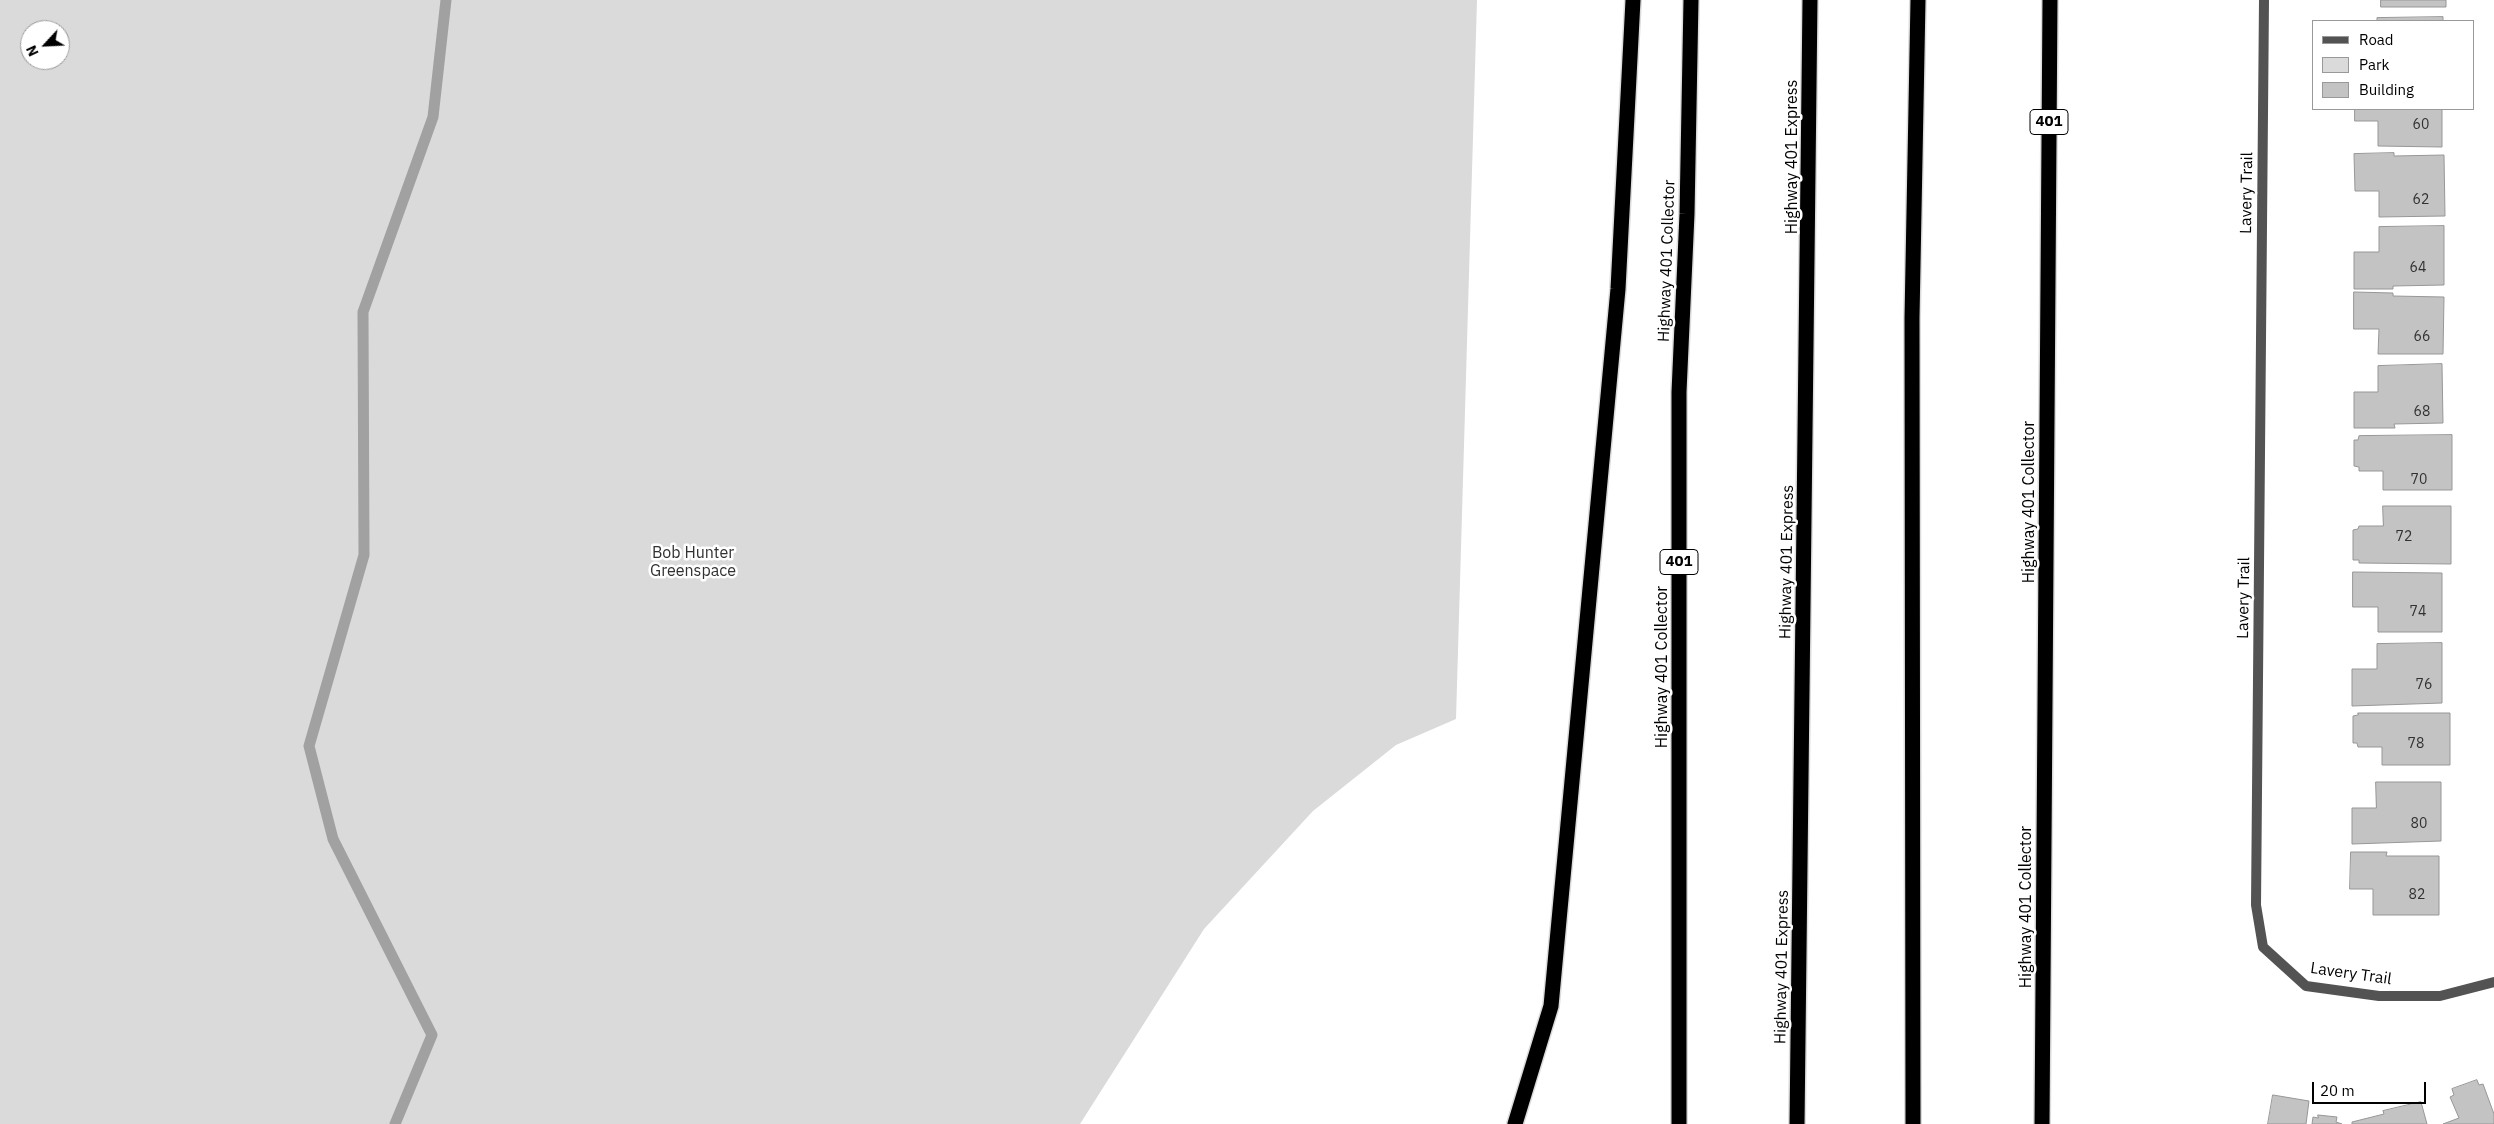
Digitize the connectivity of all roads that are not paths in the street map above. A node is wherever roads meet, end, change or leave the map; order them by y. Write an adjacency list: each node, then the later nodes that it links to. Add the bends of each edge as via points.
1 (1632, 0): 8 (highway, via 1618,289 1551,1006)
2 (1690, 0): 9 (highway, Highway 401 Collector / 401, via 1688,214 1679,392)
3 (1810, 0): 10 (highway, Highway 401 Express)
4 (1918, 0): 11 (highway, via 1912,318)
5 (2050, 0): 12 (highway, Highway 401 Collector / 401)
6 (2264, 0): 7 (street, Lavery Trail, via 2256,905 2263,947 2306,986 2379,996 2440,996)
7 (2494, 982)
8 (1515, 1124)
9 (1679, 1124)
10 (1797, 1124)
11 (1913, 1124)
12 (2042, 1124)

